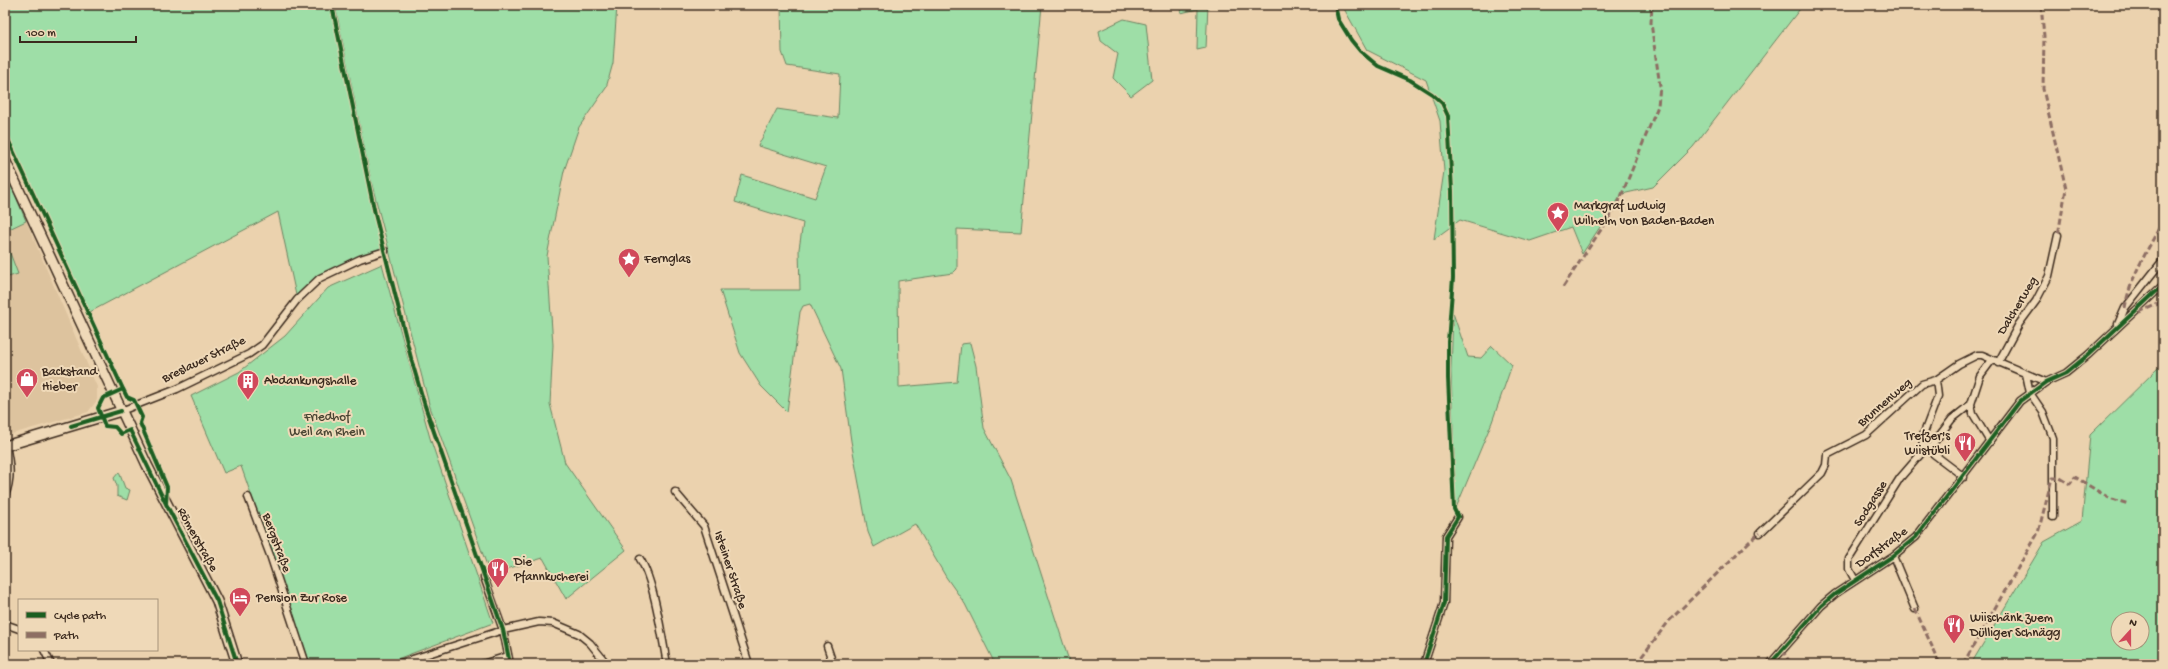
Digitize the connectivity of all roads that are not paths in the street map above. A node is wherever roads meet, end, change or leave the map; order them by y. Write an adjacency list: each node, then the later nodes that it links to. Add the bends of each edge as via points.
1 (5, 160): 13 (street, Römerstraße)
2 (2058, 234): 7 (street, Dalcherweg, via 2049,276 2036,301)
3 (385, 251): 13 (street, Breslauer Straße, via 360,259 320,278 297,300 262,345 249,354 184,386)
4 (2163, 260): 6 (street, via 2125,308)
5 (2163, 285): 6 (street, Dorfstraße)
6 (2118, 326): 10 (street, Dorfstraße, via 2066,373)
7 (1995, 362): 8 (street, Brunnenweg); 9 (street, Brunnenweg, via 1977,355); 12 (street, via 1980,376)
8 (2026, 374): 10 (street, Brunnenweg); 11 (street)
9 (1936, 380): 16 (street, via 1938,396 1922,438); 23 (street, Brunnenweg, via 1922,384 1866,435 1827,455 1822,473)
10 (2046, 382): 11 (street, Dorfstraße)
11 (2030, 393): 14 (street, Dorfstraße, via 2011,412); 22 (street, via 2043,412 2053,438)
12 (1971, 404): 14 (street, via 1973,414); 16 (street, Sodgasse, via 1952,419)
13 (121, 411): 15 (street, Breslauer Straße); 36 (street, Römerstraße, via 217,601)
14 (1990, 442): 17 (street, Dorfstraße)
15 (5, 446): 19 (street, via 11,469)
16 (1928, 449): 17 (street); 27 (street, Sodgasse, via 1900,478 1849,559 1849,569)
17 (1964, 477): 24 (street, Dorfstraße, via 1916,536)
18 (675, 492): 43 (street, Isteiner Straße, via 704,526)
19 (5, 496)
20 (248, 497): 37 (street, Bergstraße)
21 (1458, 517): 45 (street, via 1446,536 1444,603)
22 (2053, 517)
23 (1760, 533)
24 (1893, 556): 27 (street, Dorfstraße); 28 (street)
25 (640, 559): 42 (street, via 645,567)
26 (484, 577): 31 (street)
27 (1855, 580): 46 (street, Dorfstraße, via 1821,606)
28 (1915, 609)
29 (5, 624): 30 (street)
30 (18, 630)
31 (502, 630): 34 (street); 38 (street); 41 (street, via 539,622 554,623 586,639)
32 (827, 646): 44 (street)
33 (44, 651): 35 (street)
34 (508, 656): 39 (street); 40 (street)
35 (51, 664)
36 (237, 664)
37 (306, 664)
38 (396, 664)
39 (482, 664)
40 (510, 664)
41 (607, 664)
42 (667, 664)
43 (749, 664)
44 (833, 664)
45 (1424, 664)
46 (1770, 664)

